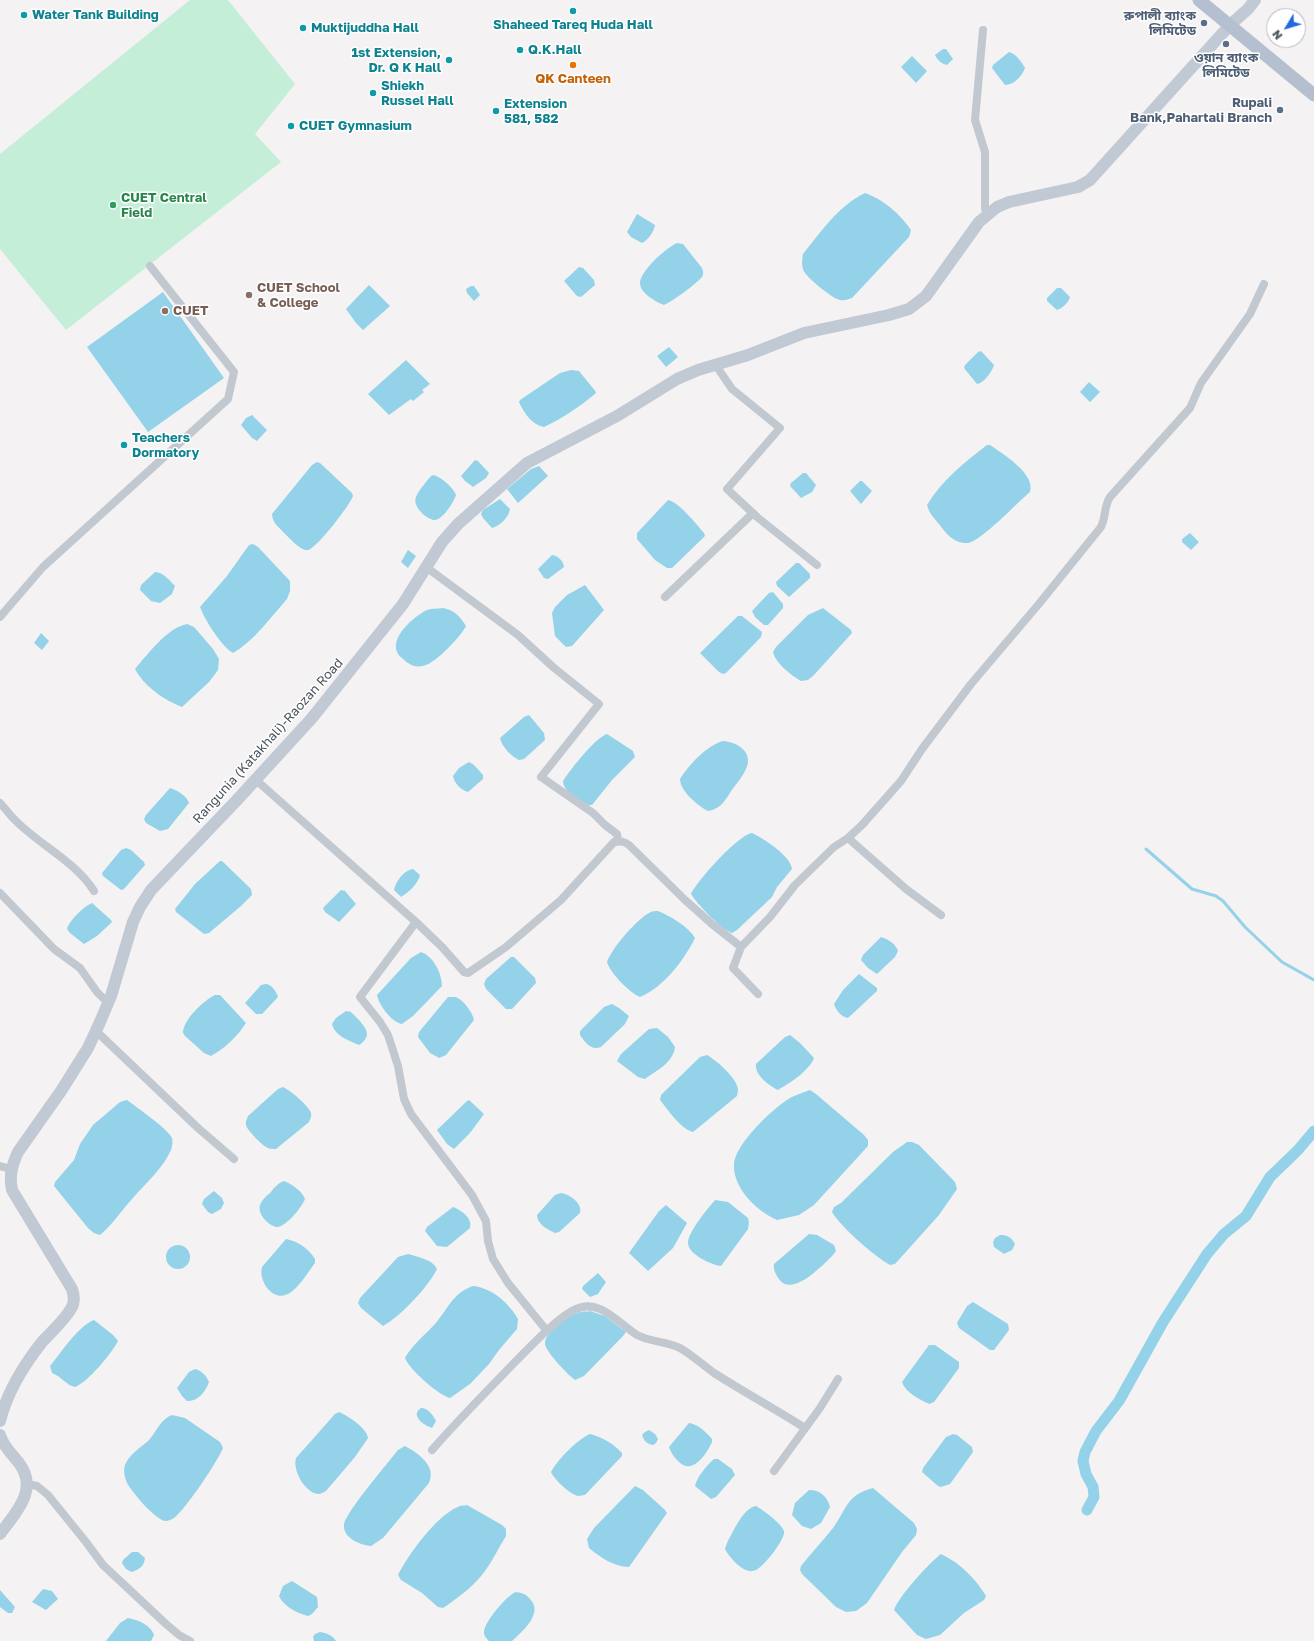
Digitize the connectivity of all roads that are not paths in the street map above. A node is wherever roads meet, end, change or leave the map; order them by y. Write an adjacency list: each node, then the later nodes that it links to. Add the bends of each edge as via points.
1 (1198, 0): 3 (main road)
2 (1255, 0): 3 (main road, Rangunia (Katakhali)-Raozan Road)
3 (1230, 25): 5 (main road); 6 (main road, Rangunia (Katakhali)-Raozan Road, via 1090,180 1078,187 1009,202)
4 (982, 30): 6 (street, via 975,120 985,152 985,209)
5 (1314, 95)
6 (988, 214): 9 (main road, Rangunia (Katakhali)-Raozan Road, via 979,222 926,296 909,309 804,333 748,355)
7 (150, 266): 14 (street, via 234,372 228,399 43,567)
8 (1264, 284): 17 (street, via 1250,314 1202,383 1190,408 1110,497 1100,526 971,684 901,781)
9 (715, 364): 10 (street, via 732,389 780,428 727,489); 12 (main road, Rangunia (Katakhali)-Raozan Road, via 678,379 617,416 527,463 458,524 442,542)
10 (753, 512): 11 (street); 13 (street)
11 (817, 565)
12 (426, 567): 15 (main road, Rangunia (Katakhali)-Raozan Road, via 403,604 340,684); 18 (street, via 518,635 599,704 541,777 593,813 617,834)
13 (665, 596)
14 (0, 617)
15 (256, 780): 22 (street); 25 (main road, Rangunia (Katakhali)-Raozan Road, via 159,881 144,901 128,935)
16 (0, 803): 19 (street, via 14,820 82,876)
17 (848, 838): 21 (street, via 906,890); 23 (street, via 834,847 795,885 770,917)
18 (618, 841): 22 (street, via 614,842 561,900 506,947 468,973 464,972); 23 (street, via 624,841 629,845 685,900)
19 (94, 892)
20 (0, 893): 25 (street, via 54,949 80,968)
21 (941, 915)
22 (416, 922): 29 (street, via 360,997 388,1035 398,1066 404,1099 411,1114 472,1195 486,1221 492,1259)
23 (741, 947): 24 (street, via 733,968)
24 (758, 994)
25 (108, 1003): 26 (main road, Rangunia (Katakhali)-Raozan Road)
26 (96, 1031): 27 (street); 28 (main road, Rangunia (Katakhali)-Raozan Road, via 60,1091)
27 (234, 1159)
28 (6, 1168): 31 (main road, Rangunia (Katakhali)-Raozan Road, via 16,1197 74,1294 72,1307 34,1354 18,1379)
29 (547, 1331): 32 (street, via 576,1308 593,1307 605,1311 647,1340 680,1348 712,1372); 34 (street, via 459,1419)
30 (838, 1379): 32 (street)
31 (0, 1421)
32 (805, 1428): 35 (street)
33 (0, 1435): 36 (main road, via 25,1473)
34 (432, 1450)
35 (774, 1471)
36 (27, 1484): 37 (main road, via 24,1500); 38 (street, via 37,1486 48,1495 103,1565)
37 (0, 1534)
38 (186, 1640)

